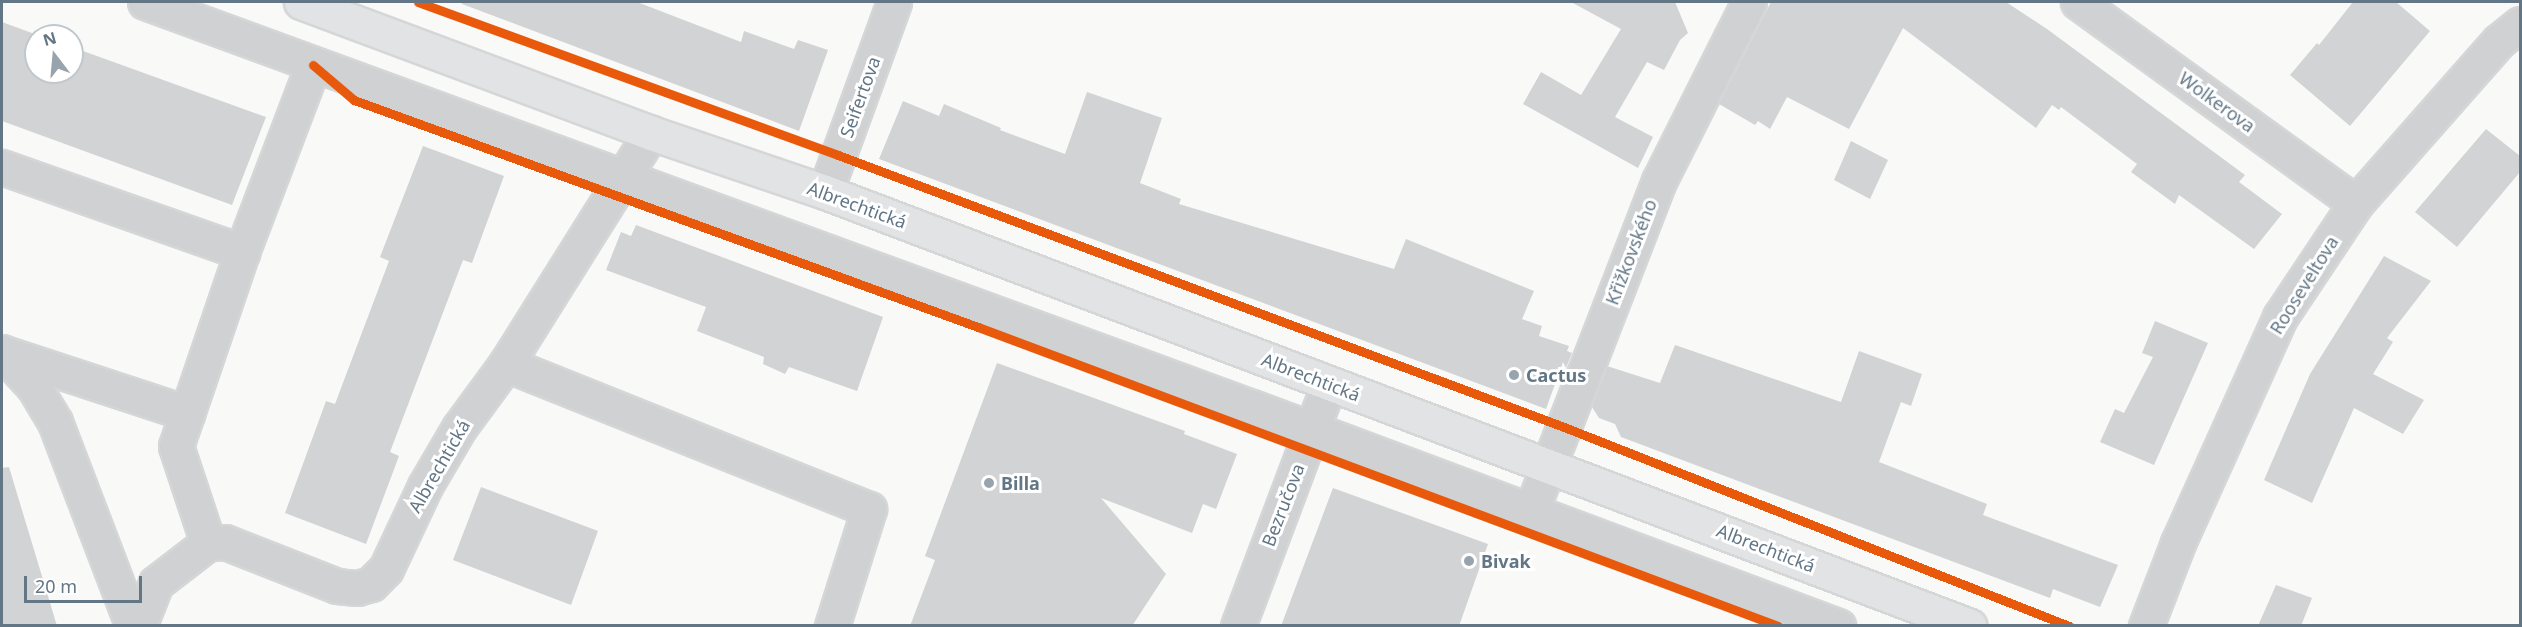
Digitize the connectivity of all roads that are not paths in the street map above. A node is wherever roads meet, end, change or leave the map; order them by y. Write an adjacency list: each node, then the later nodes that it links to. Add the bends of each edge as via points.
1 (145, 2): 7 (street)
2 (301, 2): 8 (main road, Albrechtická)
3 (894, 2): 11 (street, Seifertova)
4 (1749, 2): 19 (street, Křižkovského, via 1659,181)
5 (2078, 2): 12 (street, Wolkerova)
6 (2520, 24): 12 (street, Rooseveltova, via 2499,41)
7 (313, 65): 10 (street); 13 (street)
8 (651, 133): 10 (street, Albrechtická); 11 (main road, Albrechtická)
9 (2, 167): 13 (street)
10 (624, 176): 15 (street, Albrechtická); 18 (street)
11 (825, 192): 16 (main road, Albrechtická)
12 (2356, 203): 28 (street, Rooseveltova, via 2280,317 2178,543)
13 (242, 252): 17 (street)
14 (2, 353): 17 (street); 22 (street, via 34,387 55,422)
15 (506, 364): 21 (street, Albrechtická, via 459,428 425,486 386,569 371,584 357,588 337,586 225,542); 24 (street, via 869,509)
16 (1329, 384): 18 (street, Bezručova); 19 (main road, Albrechtická)
17 (188, 413): 21 (street, via 176,446)
18 (1312, 429): 20 (street); 25 (street, Bezručova)
19 (1549, 466): 20 (street, Křižkovského); 27 (main road, Albrechtická)
20 (1531, 511): 26 (street)
21 (208, 543): 23 (street, via 156,583)
22 (133, 626)
23 (139, 626)
24 (832, 626)
25 (1238, 626)
26 (1838, 626)
27 (1970, 626)
28 (2146, 626)

